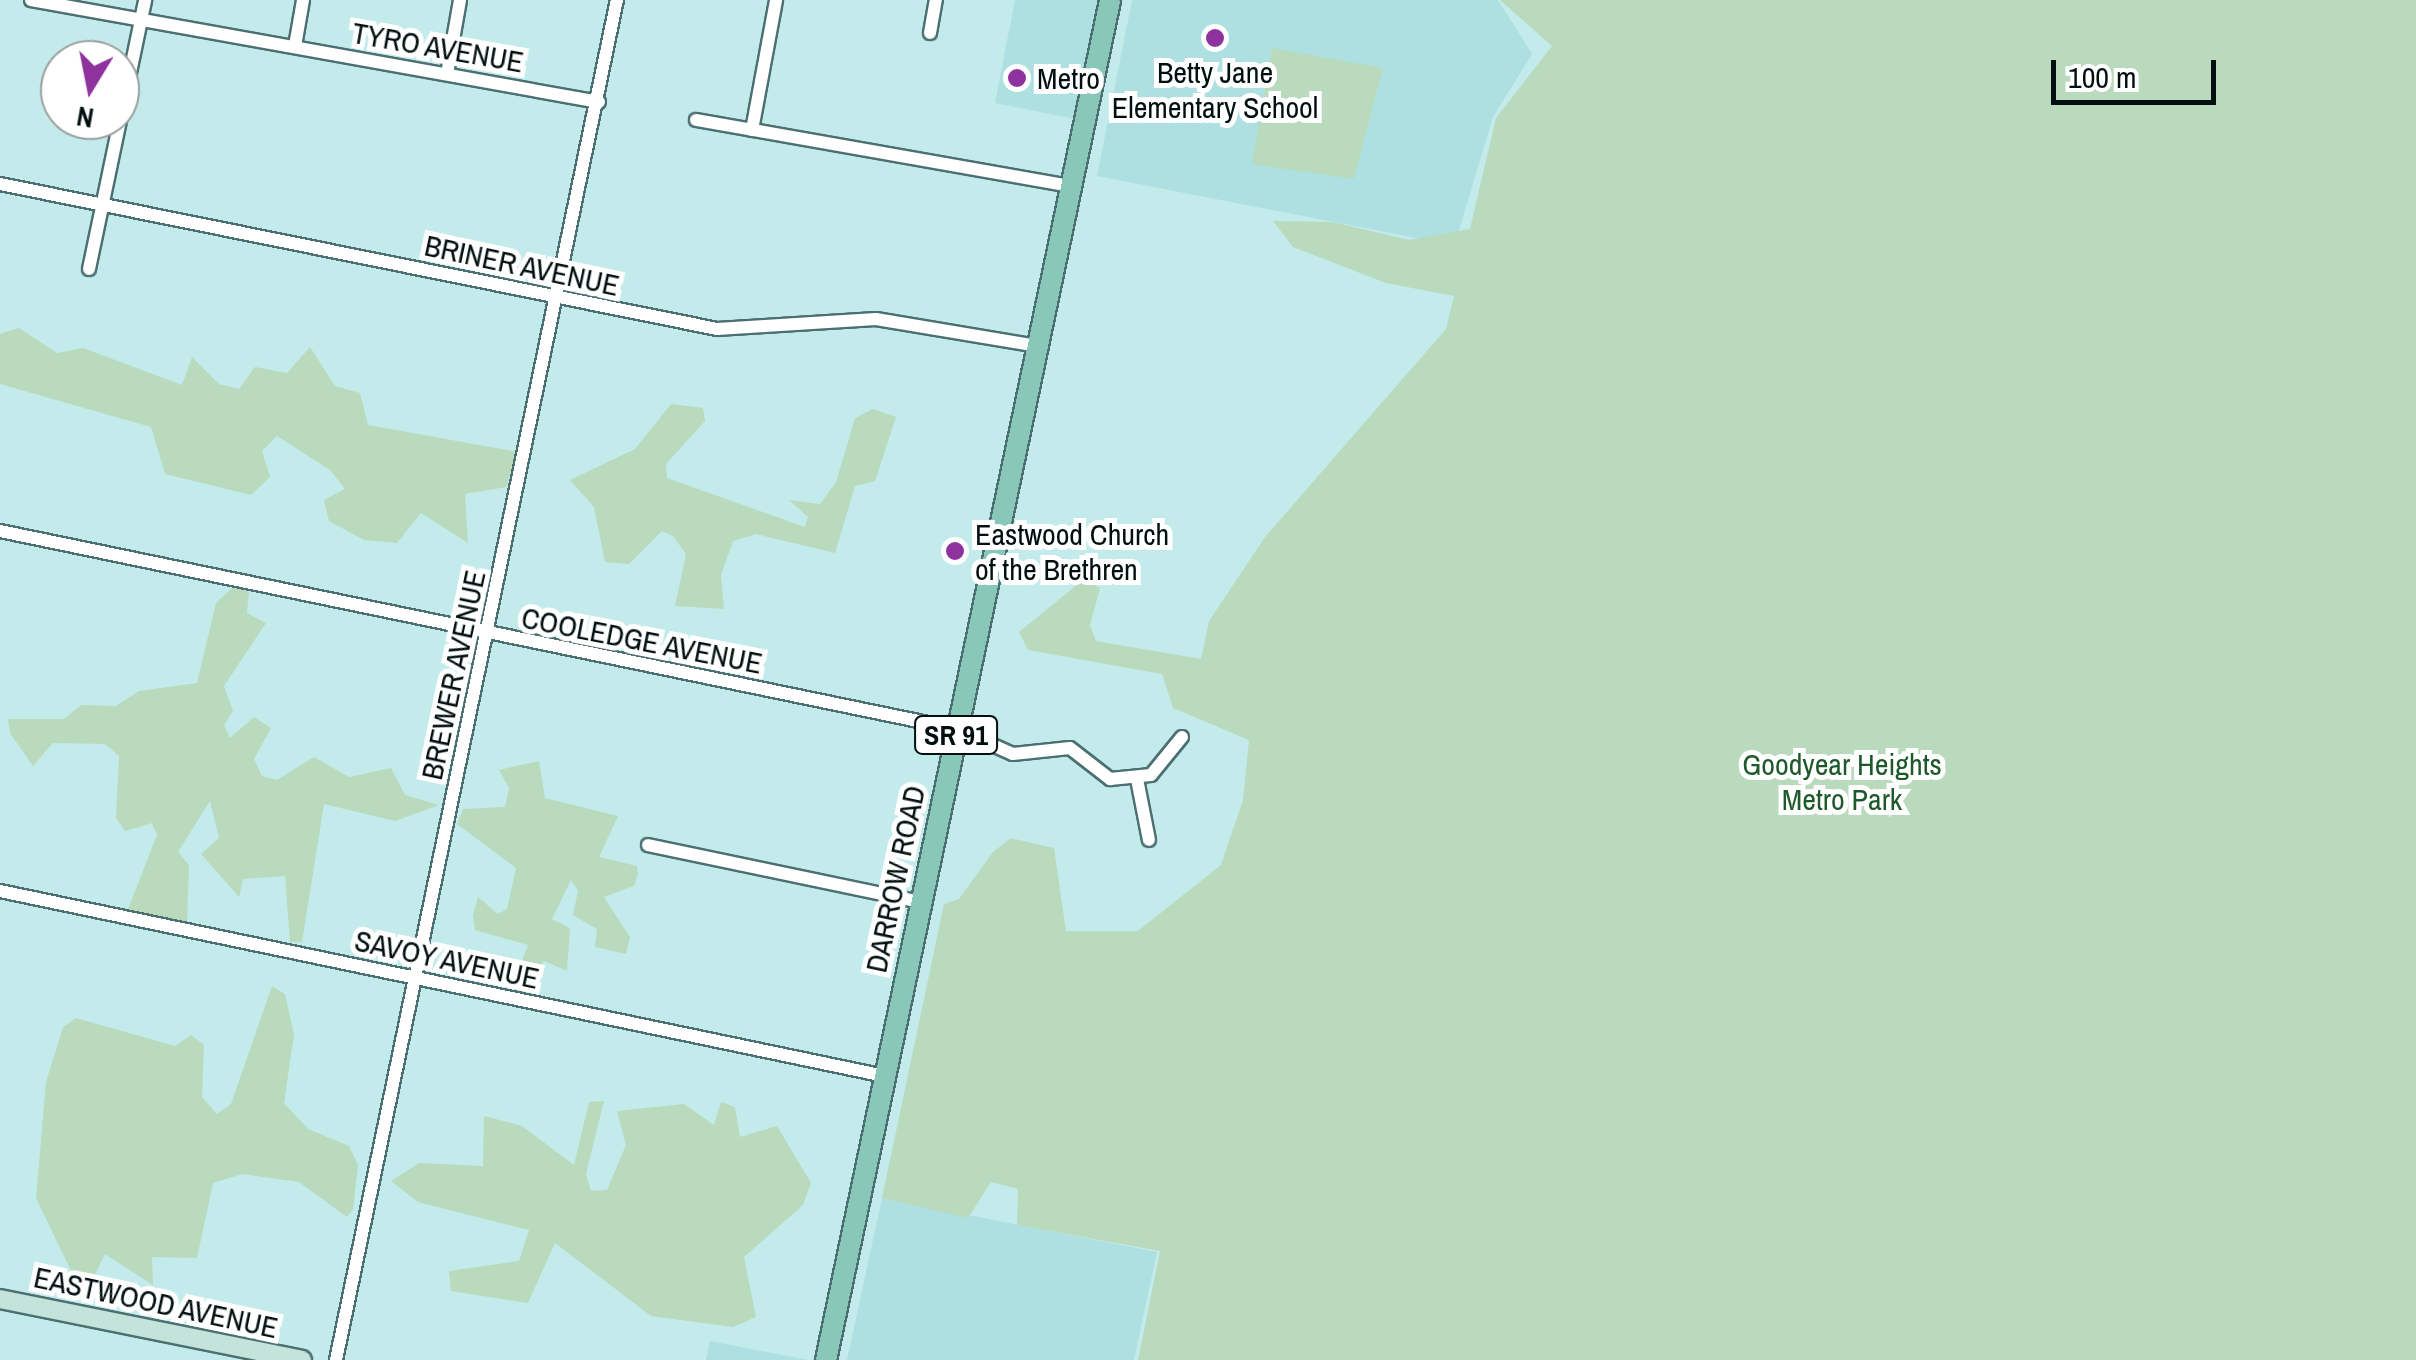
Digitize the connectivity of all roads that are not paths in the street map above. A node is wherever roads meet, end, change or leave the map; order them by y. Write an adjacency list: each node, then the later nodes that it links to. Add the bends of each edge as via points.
1 (31, 0): 9 (street, TYRO AVENUE)
2 (146, 0): 9 (street)
3 (303, 0): 11 (street)
4 (460, 0): 12 (street)
5 (617, 0): 13 (street, BREWER AVENUE)
6 (776, 0): 15 (street)
7 (936, 0): 10 (street)
8 (1110, 0): 17 (main road, DARROW ROAD / SR 91)
9 (142, 20): 11 (street, TYRO AVENUE); 18 (street)
10 (930, 33)
11 (295, 46): 12 (street, TYRO AVENUE)
12 (448, 74): 13 (street, TYRO AVENUE)
13 (599, 102): 20 (street, BREWER AVENUE)
14 (696, 120): 15 (street)
15 (752, 130): 17 (street)
16 (0, 184): 18 (street, BRINER AVENUE)
17 (1072, 186): 21 (main road, DARROW ROAD / SR 91)
18 (104, 205): 19 (street); 20 (street, BRINER AVENUE)
19 (88, 269)
20 (558, 298): 21 (street, BRINER AVENUE, via 734,331 876,319); 23 (street, BREWER AVENUE)
21 (1038, 346): 24 (main road, DARROW ROAD / SR 91)
22 (0, 531): 23 (street, COOLEDGE AVENUE)
23 (488, 634): 24 (street, COOLEDGE AVENUE); 31 (street, BREWER AVENUE)
24 (957, 729): 26 (street, COOLEDGE AVENUE, via 1030,757 1070,748 1102,775); 30 (main road, DARROW ROAD / SR 91)
25 (1182, 737): 26 (street, via 1161,768)
26 (1137, 779): 27 (street)
27 (1149, 840)
28 (648, 845): 30 (street)
29 (0, 891): 31 (street, SAVOY AVENUE)
30 (921, 902): 32 (main road, DARROW ROAD / SR 91)
31 (416, 979): 32 (street, SAVOY AVENUE); 35 (street, BREWER AVENUE)
32 (885, 1076): 36 (main road, DARROW ROAD / SR 91)
33 (0, 1298): 34 (street, EASTWOOD AVENUE)
34 (302, 1360)
35 (336, 1360)
36 (826, 1360)

